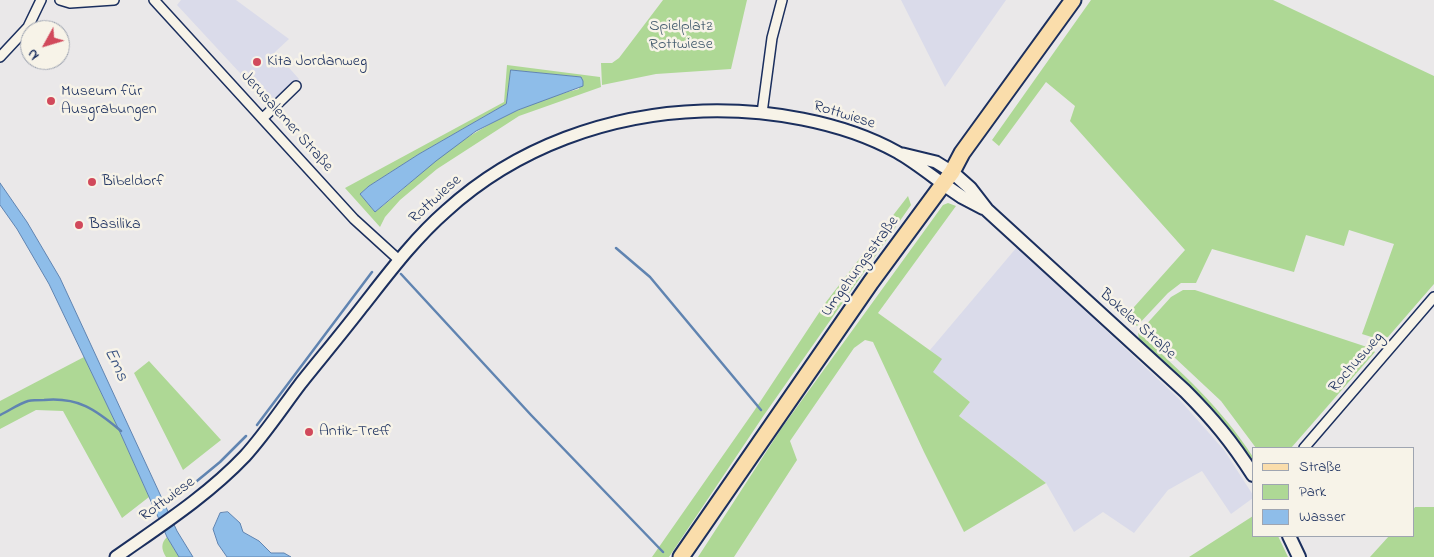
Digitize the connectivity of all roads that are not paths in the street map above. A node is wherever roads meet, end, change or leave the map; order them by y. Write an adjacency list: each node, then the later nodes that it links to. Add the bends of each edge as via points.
1 (41, 0): 7 (street, via 28,27)
2 (60, 0): 3 (street, via 70,3)
3 (114, 0)
4 (154, 0): 10 (street, Jerusalemer Straße)
5 (782, 0): 9 (street, via 772,38)
6 (1073, 0): 12 (main road, Umgehungsstraße, via 967,146)
7 (0, 57)
8 (296, 86): 10 (street)
9 (762, 113): 11 (street, Rottwiese, via 825,125); 15 (street, Rottwiese, via 716,111 652,116 599,127 550,144 475,186 438,218)
10 (263, 118): 15 (street, Jerusalemer Straße, via 354,219)
11 (896, 152): 12 (street, Rottwiese, via 936,162); 13 (street, Rottwiese)
12 (952, 172): 13 (main road, Umgehungsstraße); 14 (main road, Bokeler Straße)
13 (943, 184): 14 (main road, Bokeler Straße); 21 (main road, Umgehungsstraße)
14 (987, 210): 18 (main road, Bokeler Straße, via 1186,391 1227,437)
15 (399, 260): 20 (street, Rottwiese, via 245,456 215,485)
16 (1434, 297): 17 (street, Rochusweg)
17 (1305, 447)
18 (1252, 474)
19 (1289, 537): 22 (main road)
20 (116, 557)
21 (680, 557)
22 (1299, 557)

